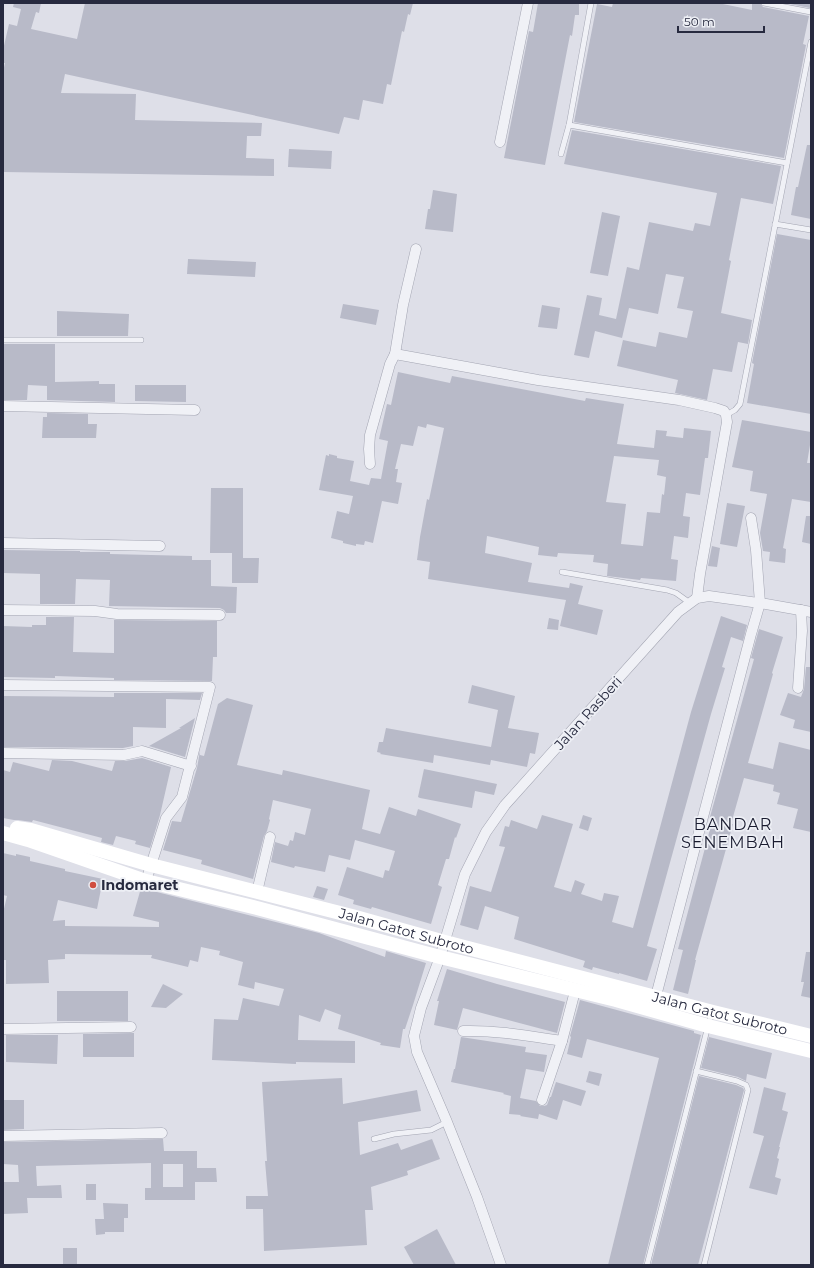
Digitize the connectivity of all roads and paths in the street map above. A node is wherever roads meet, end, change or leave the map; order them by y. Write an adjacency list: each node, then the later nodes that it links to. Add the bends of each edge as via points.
1 (528, 3): 8 (street)
2 (591, 3): 7 (lane)
3 (764, 3): 4 (lane)
4 (811, 12)
5 (811, 42): 6 (lane)
6 (808, 70): 10 (lane)
7 (569, 125): 9 (lane); 10 (lane)
8 (500, 142)
9 (561, 154)
10 (787, 163): 11 (lane)
11 (775, 224): 12 (lane); 19 (lane, via 740,404)
12 (811, 230)
13 (416, 249): 16 (street)
14 (3, 340): 15 (lane)
15 (141, 340)
16 (394, 354): 19 (street, via 538,380 679,400 715,408 724,411); 20 (street, via 370,435)
17 (3, 406): 18 (street)
18 (195, 410)
19 (726, 415): 25 (street, via 727,422)
20 (370, 464)
21 (751, 518): 26 (street)
22 (3, 543): 23 (street)
23 (160, 546)
24 (562, 572): 25 (lane, via 667,590)
25 (693, 601): 26 (street, via 709,596); 41 (street, Jalan Rasberi, via 678,612 505,805 474,853 465,874)
26 (760, 603): 28 (street); 44 (street)
27 (3, 610): 29 (street)
28 (806, 611): 31 (street)
29 (220, 615)
30 (3, 685): 33 (street, via 210,687)
31 (798, 688)
32 (3, 753): 33 (street, via 124,755 142,751)
33 (191, 766): 38 (street, via 182,797 166,818)
34 (3, 825): 36 (main road, Jalan Gatot Subroto)
35 (3, 833): 36 (main road)
36 (30, 835): 38 (main road, Jalan Gatot Subroto); 39 (main road)
37 (270, 837): 40 (street)
38 (151, 864): 39 (street); 40 (main road, Jalan Gatot Subroto)
39 (146, 881): 42 (main road)
40 (257, 892): 41 (main road, Jalan Gatot Subroto)
41 (445, 942): 42 (street, Jalan Rasberi); 44 (main road, Jalan Gatot Subroto)
42 (440, 957): 43 (main road); 55 (street, Jalan Rasberi, via 421,1008 414,1036 417,1052)
43 (575, 991): 46 (main road); 51 (street)
44 (656, 996): 45 (main road, Jalan Gatot Subroto)
45 (713, 1012): 46 (lane); 50 (main road, Jalan Gatot Subroto)
46 (708, 1026): 52 (main road); 53 (lane)
47 (131, 1027): 48 (street)
48 (3, 1029)
49 (463, 1031): 51 (street, via 511,1033)
50 (811, 1036)
51 (562, 1041): 54 (street)
52 (811, 1051)
53 (696, 1070): 60 (lane); 61 (lane, via 737,1081 746,1085 748,1090)
54 (542, 1100)
55 (447, 1122): 58 (lane, via 430,1130); 59 (street, Jalan Rasberi)
56 (162, 1133): 57 (street)
57 (3, 1136)
58 (374, 1139)
59 (501, 1265)
60 (647, 1265)
61 (704, 1265)

